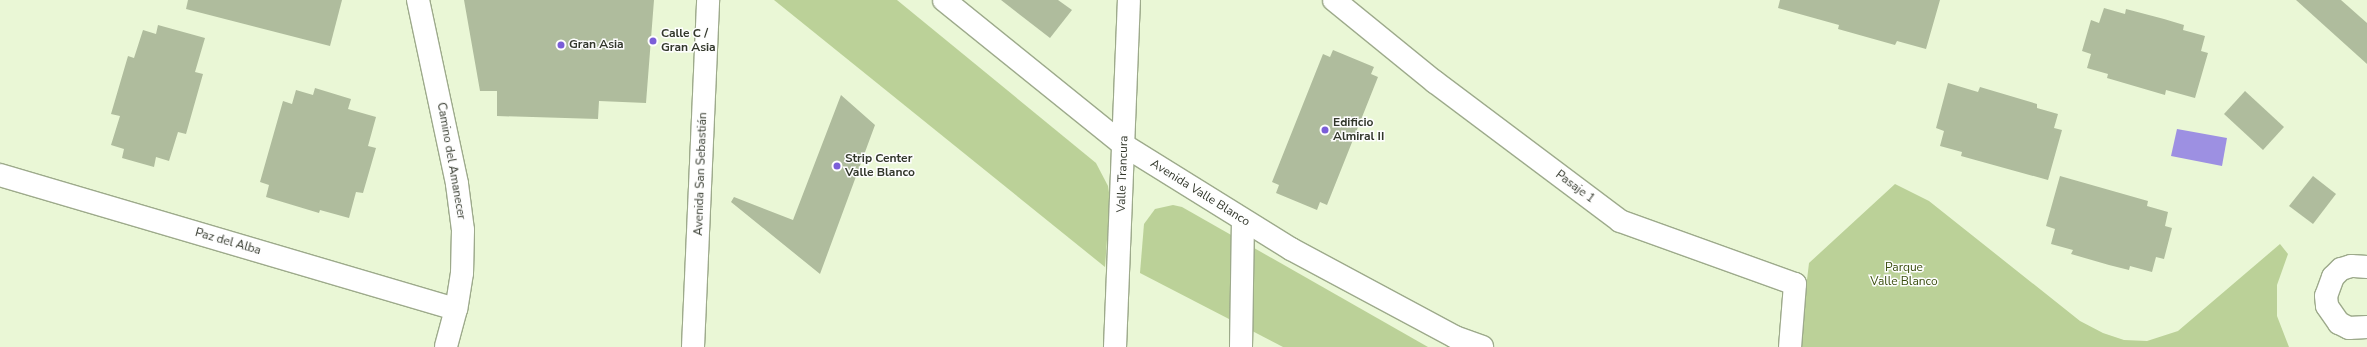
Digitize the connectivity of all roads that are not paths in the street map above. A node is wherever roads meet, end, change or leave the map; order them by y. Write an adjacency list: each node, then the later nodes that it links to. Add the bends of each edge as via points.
1 (418, 0): 10 (street, Camino del Amanecer, via 457,184 463,230 462,272)
2 (708, 0): 13 (street, Avenida San Sebastián)
3 (944, 0): 6 (street, Avenida Valle Blanco)
4 (1129, 0): 6 (street, Valle Trancura)
5 (1334, 0): 17 (street, Pasaje 1, via 1435,82 1620,221 1795,284)
6 (1125, 146): 8 (street, Avenida Valle Blanco); 14 (street, Valle Trancura)
7 (0, 175): 10 (street, Paz del Alba)
8 (1243, 221): 15 (street); 16 (street, Avenida Valle Blanco, via 1455,338)
9 (2367, 267): 11 (street, via 2351,266 2341,269 2333,277 2326,296 2327,306 2339,323 2349,328)
10 (456, 309): 12 (street, Camino del Amanecer)
11 (2367, 327)
12 (446, 347)
13 (693, 347)
14 (1116, 347)
15 (1240, 347)
16 (1482, 347)
17 (1790, 347)

